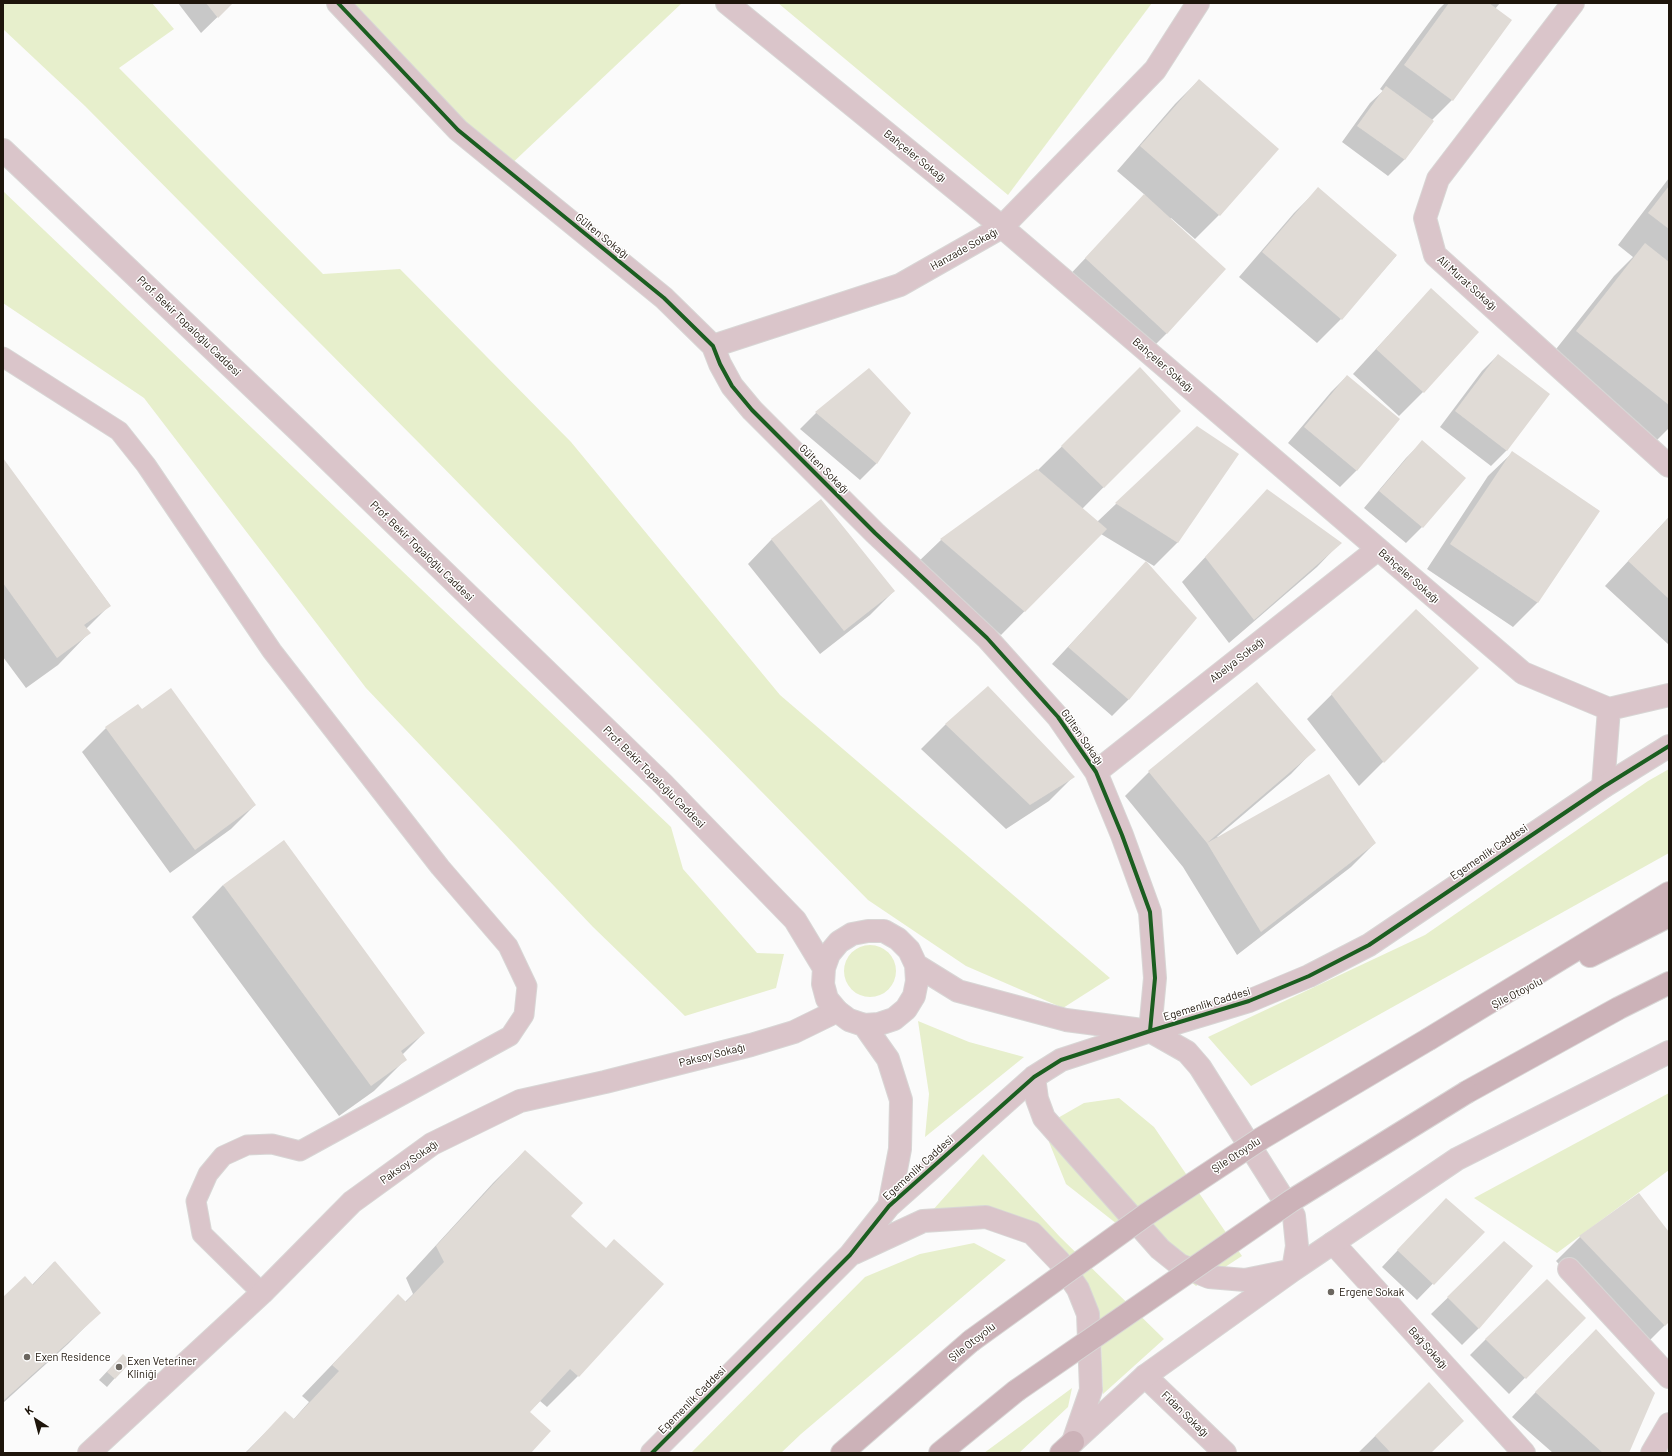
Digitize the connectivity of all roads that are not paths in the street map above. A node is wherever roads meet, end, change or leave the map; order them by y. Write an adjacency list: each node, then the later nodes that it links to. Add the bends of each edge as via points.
1 (338, 3): 7 (street, Gülten Sokağı, via 458,130 664,298)
2 (727, 3): 6 (street, Bahçeler Sokağı)
3 (1198, 3): 6 (street, Hanzade Sokağı, via 1155,70)
4 (1573, 3): 9 (street, Ali Murat Sokağı, via 1438,179 1425,218 1435,255)
5 (3, 150): 19 (street, Prof. Bekir Topaloğlu Caddesi, via 303,435 663,784 795,920)
6 (1002, 227): 7 (street, Hanzade Sokağı, via 900,285); 10 (street, Bahçeler Sokağı)
7 (713, 346): 14 (street, Gülten Sokağı, via 732,386 752,410 875,533 987,638 1058,717)
8 (3, 357): 32 (lane, via 119,431 146,465 272,651 440,867 508,946 527,986 524,1015 510,1036 300,1151 272,1144 247,1145 223,1156 208,1174 196,1201 202,1234)
9 (1669, 466)
10 (1378, 549): 12 (street, Bahçeler Sokağı, via 1523,673); 14 (street, Abelya Sokağı)
11 (1669, 695): 12 (street)
12 (1609, 708): 15 (street)
13 (1669, 746): 15 (street, Egemenlik Caddesi)
14 (1096, 772): 23 (street, Gülten Sokağı, via 1150,912 1155,978)
15 (1603, 787): 23 (street, Egemenlik Caddesi, via 1369,945 1309,976 1249,1001)
16 (1669, 893): 24 (highway)
17 (1669, 916): 24 (highway, Şile Otoyolu)
18 (916, 965): 19 (street, via 909,950 898,939 884,931 868,930 852,934 839,942 829,954); 22 (street, via 918,981 914,996 906,1009 894,1019); 23 (street, via 958,991 1066,1020)
19 (824, 968): 21 (street, via 823,984 827,999)
20 (1669, 983): 40 (highway, bridge, via 1466,1092 1291,1201 1016,1391)
21 (837, 1011): 22 (street, via 849,1020); 32 (street, Paksoy Sokağı, via 794,1032 751,1045 520,1101 432,1144 352,1202)
22 (864, 1025): 27 (street, via 888,1059 901,1100 900,1150)
23 (1150, 1030): 26 (street, Egemenlik Caddesi, via 1061,1060); 31 (street, via 1187,1052 1200,1066 1294,1216 1296,1246)
24 (1429, 1039): 39 (highway, Şile Otoyolu, bridge, via 1262,1138 1154,1210 971,1341)
25 (1669, 1052): 28 (street, via 1457,1159)
26 (1034, 1077): 27 (street, Egemenlik Caddesi); 31 (street, via 1037,1099 1044,1118 1160,1249 1180,1265 1209,1277 1245,1280)
27 (889, 1206): 29 (street, Egemenlik Caddesi)
28 (1333, 1244): 31 (street); 42 (street, Bağ Sokağı)
29 (850, 1255): 36 (street, via 922,1221 986,1217 1032,1233 1059,1261 1078,1289 1088,1314 1091,1390); 38 (street, Egemenlik Caddesi)
30 (1569, 1269): 34 (street)
31 (1293, 1270): 33 (street)
32 (262, 1293): 37 (street, Paksoy Sokağı)
33 (1145, 1376): 36 (street); 41 (street, Fidan Sokağı)
34 (1669, 1377)
35 (1669, 1424): 43 (street)
36 (1070, 1449)
37 (89, 1453)
38 (652, 1453)
39 (842, 1453)
40 (940, 1453)
41 (1225, 1453)
42 (1524, 1453)
43 (1652, 1453)

